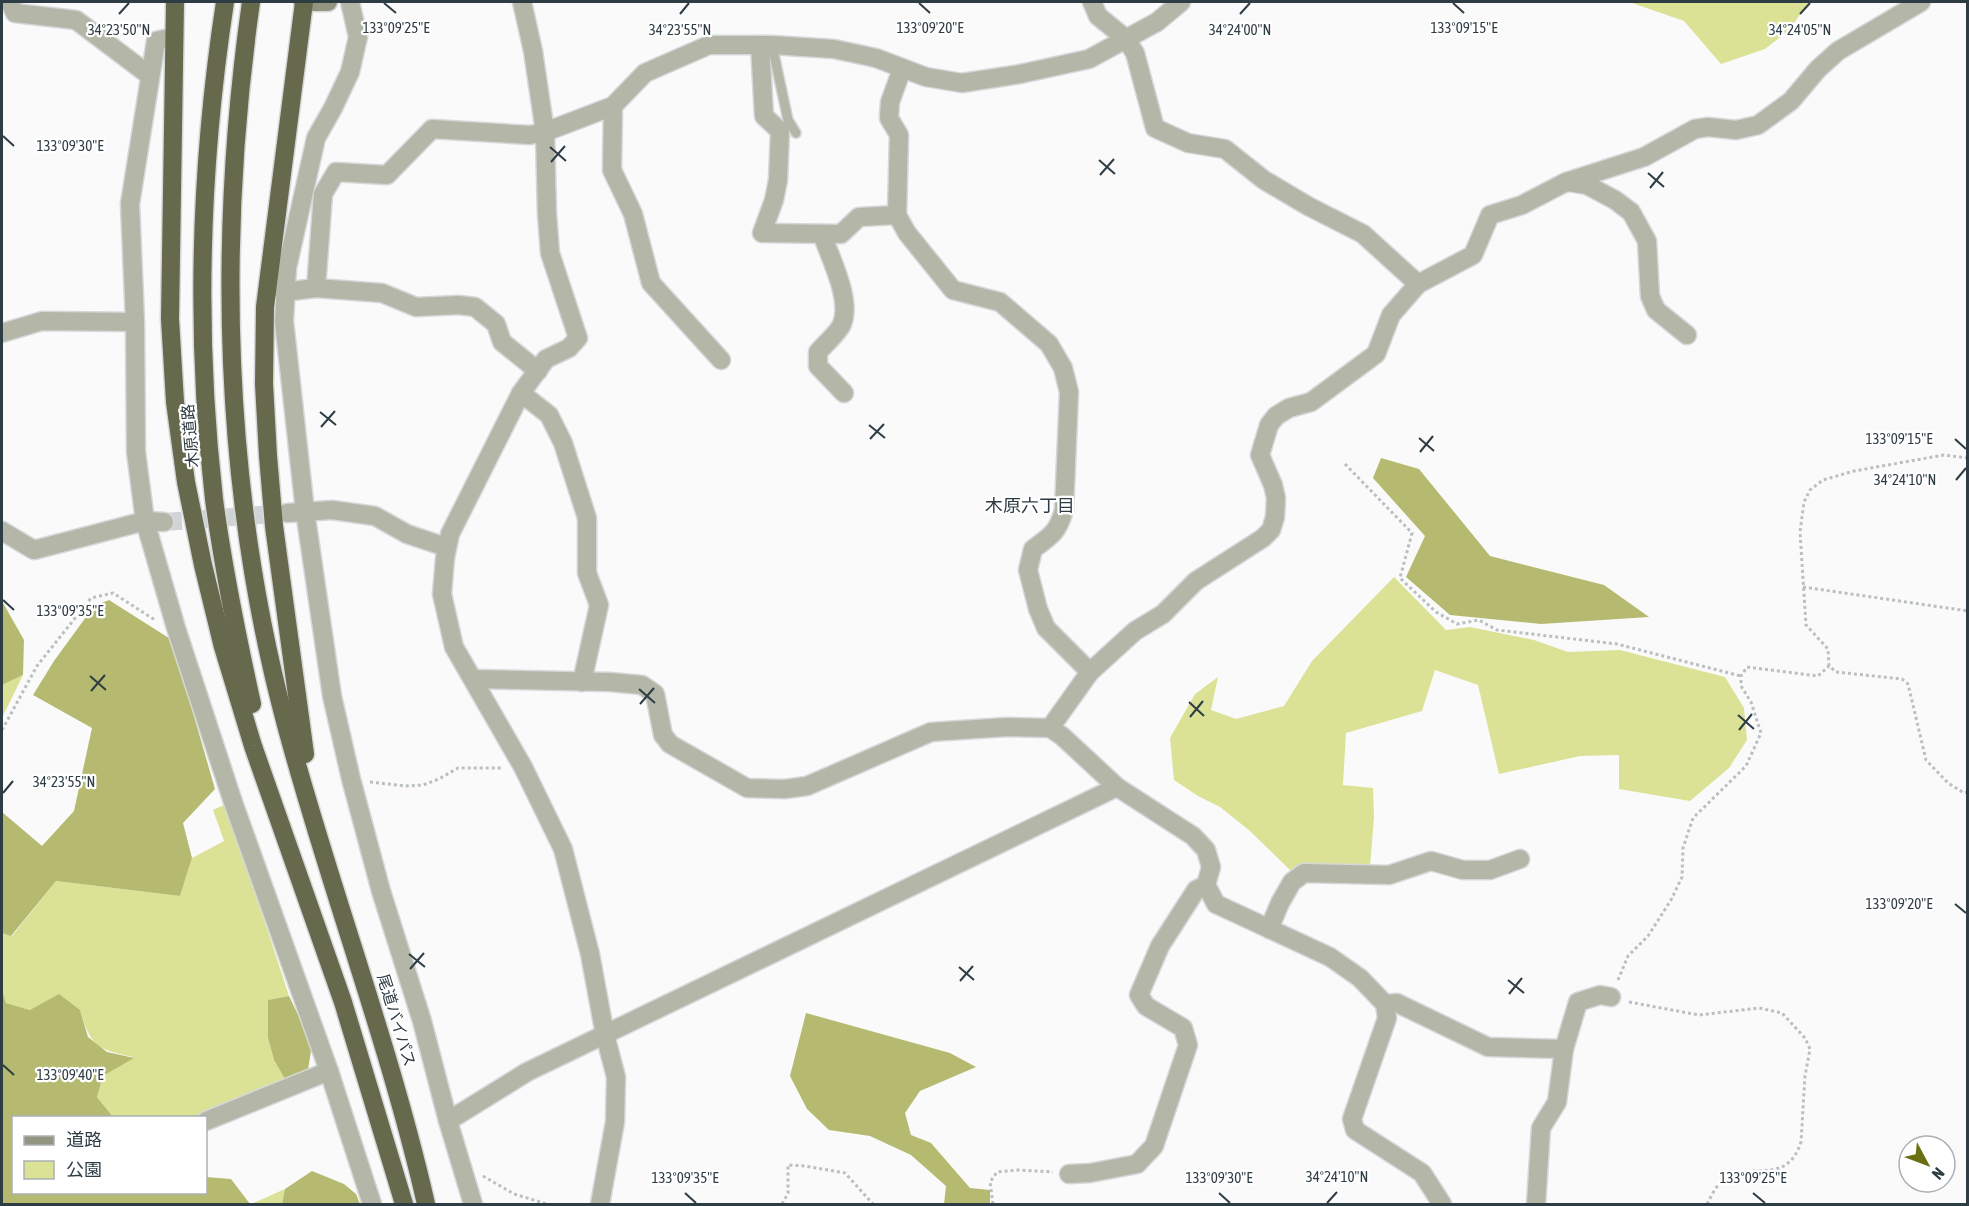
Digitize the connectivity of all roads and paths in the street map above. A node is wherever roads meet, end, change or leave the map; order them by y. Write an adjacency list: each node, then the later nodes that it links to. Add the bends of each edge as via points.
1 (10, 2): 16 (street, via 15,14 76,20)
2 (175, 2): 12 (highway)
3 (225, 2): 55 (highway, 木原道路, via 207,155 203,277 205,383 214,498 233,616 258,732)
4 (251, 2): 54 (highway, via 234,160 230,277 233,389 243,498 265,633 285,723)
5 (303, 2): 6 (street); 54 (highway, via 265,307 264,384 285,616)
6 (327, 2)
7 (350, 2): 25 (street, via 358,36 350,72 316,138)
8 (522, 2): 18 (street)
9 (1092, 2): 13 (street, via 1098,16)
10 (1181, 2): 13 (street, via 1157,22)
11 (1921, 2): 20 (street, via 1838,51 1791,101 1758,125 1736,130 1695,129 1644,157)
12 (173, 37): 16 (street, via 156,41); 55 (highway, via 170,319 175,402 186,482 223,646)
13 (1125, 38): 15 (street, via 1089,58 1020,74 962,82); 23 (street, via 1135,53 1155,128 1188,143 1225,149 1264,180 1363,234)
14 (766, 45): 15 (street, via 834,49 876,58); 17 (street, via 708,45 645,73); 19 (lane, via 788,120); 22 (street, via 764,116 780,131 778,180 762,233)
15 (902, 69): 21 (street, via 890,102 889,118 899,135)
16 (149, 75): 26 (street, via 130,204)
17 (614, 106): 18 (street); 29 (street, via 612,170 633,214 651,283)
18 (545, 132): 24 (street, via 530,135 432,129 387,175 336,172 323,194); 30 (street, via 550,253 578,338 569,348 546,359)
19 (796, 133)
20 (1566, 182): 23 (street, via 1522,205 1490,215 1473,255); 28 (street, via 1587,185 1631,212 1647,241 1650,296 1656,310)
21 (897, 215): 22 (street, via 859,217 841,234); 44 (street, via 953,290 1000,302 1050,344 1063,368 1069,392 1064,510 1060,525 1033,549 1028,570 1046,628)
22 (822, 234): 32 (street, via 843,293 845,312 842,326 818,352 818,366)
23 (1418, 284): 44 (street, via 1391,315 1376,354 1311,402 1289,408 1269,425 1260,455 1276,498 1271,530 1196,581 1163,614 1135,631)
24 (316, 288): 25 (street); 30 (street, via 382,293 416,307 475,307 496,324 502,342)
25 (284, 292): 35 (street)
26 (135, 322): 27 (street, via 42,321); 36 (street, via 136,452)
27 (2, 333)
28 (1687, 335)
29 (721, 360)
30 (538, 371): 31 (street)
31 (521, 393): 39 (street); 47 (street, via 549,415 563,443 587,518 587,573 599,605)
32 (844, 393)
33 (1968, 458): 40 (path, via 1944,455 1854,471 1823,480 1810,490 1804,502 1800,532)
34 (1345, 464): 45 (path, via 1412,533 1400,578 1436,612 1457,624 1479,620 1497,630 1617,644)
35 (296, 512): 39 (street, via 332,510 375,516 407,534); 51 (street)
36 (145, 521): 37 (street); 38 (street, via 34,550); 42 (street)
37 (164, 522)
38 (2, 531)
39 (446, 548): 46 (street, via 442,594 454,647)
40 (1803, 587): 41 (path); 43 (path, via 1806,625 1828,649)
41 (1968, 610)
42 (176, 628): 49 (path, via 170,629 113,593 91,598 37,666); 63 (street)
43 (1829, 666): 45 (path, via 1818,676 1747,667); 53 (path, via 1836,672 1902,679 1908,684 1926,760 1948,783)
44 (1090, 672): 48 (street)
45 (1741, 676): 59 (path, via 1741,686 1752,702 1761,733 1746,766 1693,819 1683,848 1682,877 1648,936 1628,956)
46 (473, 679): 47 (street); 50 (street)
47 (582, 682): 48 (street, via 642,685 655,694 663,735 670,744 747,788 807,786 930,732)
48 (1050, 728): 52 (street)
49 (2, 730)
50 (523, 767): 51 (path, via 458,768 423,785); 61 (street, via 563,849 590,954)
51 (351, 779): 65 (street)
52 (1117, 787): 57 (street, via 1193,836 1206,850 1211,867); 61 (street)
53 (1968, 792)
54 (322, 850): 70 (highway, 尾道バイパス, via 399,1095)
55 (294, 859): 69 (highway, via 343,1002)
56 (1520, 859): 58 (street, via 1490,870 1463,870 1431,861 1389,874 1304,873 1292,882)
57 (1206, 885): 58 (street, via 1216,904); 67 (street, via 1196,890 1160,946 1139,995 1146,1006 1183,1028 1188,1045 1154,1146 1137,1164)
58 (1269, 929): 60 (street, via 1330,957 1360,978)
59 (1611, 997): 62 (street, via 1600,995 1578,1002); 79 (path, via 1699,1015 1759,1008 1782,1013 1805,1038 1810,1049 1798,1152 1773,1170 1726,1178)
60 (1385, 1004): 62 (street, via 1397,1003 1488,1047); 77 (street, via 1387,1018 1352,1119 1355,1130 1422,1173)
61 (605, 1035): 65 (street, via 527,1072); 73 (street, via 616,1077 615,1122)
62 (1564, 1049): 78 (street, via 1557,1102 1541,1128)
63 (329, 1071): 64 (street); 68 (street)
64 (207, 1121)
65 (448, 1121): 66 (street)
66 (462, 1171): 71 (street); 72 (path, via 471,1169 514,1194)
67 (1069, 1174): 76 (path, via 996,1172 990,1182)
68 (372, 1204)
69 (404, 1204)
70 (426, 1204)
71 (472, 1204)
72 (547, 1204)
73 (600, 1204)
74 (782, 1204): 75 (path, via 788,1193 788,1165 845,1173)
75 (873, 1204)
76 (993, 1204)
77 (1442, 1204)
78 (1536, 1204)
79 (1707, 1204)

